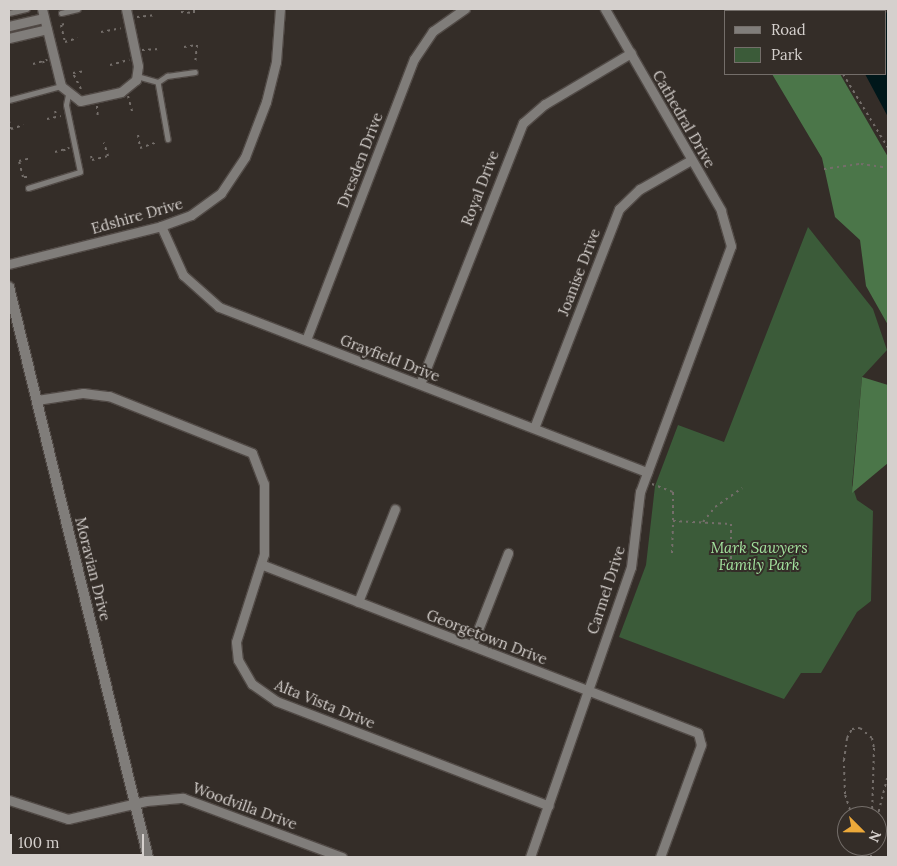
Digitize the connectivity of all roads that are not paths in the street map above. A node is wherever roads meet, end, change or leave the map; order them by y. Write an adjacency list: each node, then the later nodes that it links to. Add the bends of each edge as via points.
1 (27, 9): 7 (lane)
2 (78, 9): 9 (lane)
3 (126, 9): 15 (street)
4 (280, 9): 23 (street, Edshire Drive, via 266,102 235,176 208,204)
5 (465, 9): 27 (street, Dresden Drive, via 433,31 414,59)
6 (605, 9): 13 (street, Cathedral Drive)
7 (9, 13)
8 (43, 13): 10 (street); 11 (street)
9 (61, 13)
10 (9, 26)
11 (46, 29): 12 (street); 17 (street)
12 (9, 38)
13 (631, 53): 21 (street, Cathedral Drive); 28 (street, Royal Drive, via 545,104 523,123)
14 (195, 72): 16 (lane, via 166,76)
15 (137, 76): 16 (lane); 18 (street, via 122,92 80,101)
16 (158, 82): 20 (lane)
17 (62, 86): 18 (street); 19 (lane)
18 (68, 95): 22 (lane, via 66,105 80,172)
19 (9, 100)
20 (168, 138)
21 (691, 160): 24 (street, Cathedral Drive, via 727,223); 30 (street, Joanise Drive, via 640,189 619,209)
22 (28, 188)
23 (161, 226): 25 (street, Edshire Drive); 27 (street, Grayfield Drive, via 173,262 203,297)
24 (731, 246): 31 (street, Carmel Drive)
25 (9, 264)
26 (9, 287): 29 (street, Moravian Drive)
27 (306, 340): 28 (street, Grayfield Drive)
28 (420, 384): 30 (street, Grayfield Drive)
29 (37, 400): 34 (street, Alta Vista Drive, via 83,393 109,396 252,454 264,484); 39 (street, Moravian Drive)
30 (534, 428): 31 (street, Grayfield Drive)
31 (647, 472): 37 (street, Carmel Drive, via 637,507 631,567)
32 (395, 509): 35 (street)
33 (508, 553): 36 (street)
34 (263, 565): 35 (street, Georgetown Drive); 40 (street, Alta Vista Drive, via 236,642 244,674 262,693)
35 (358, 602): 36 (street, Georgetown Drive)
36 (472, 645): 37 (street, Georgetown Drive)
37 (586, 690): 40 (street, Carmel Drive); 44 (street, Georgetown Drive, via 700,736)
38 (9, 800): 39 (street, Woodvilla Drive, via 68,819)
39 (136, 803): 41 (street, Moravian Drive); 42 (street, Woodvilla Drive, via 190,799)
40 (549, 806): 43 (street, Carmel Drive)
41 (148, 857)
42 (342, 857)
43 (530, 857)
44 (660, 857)

